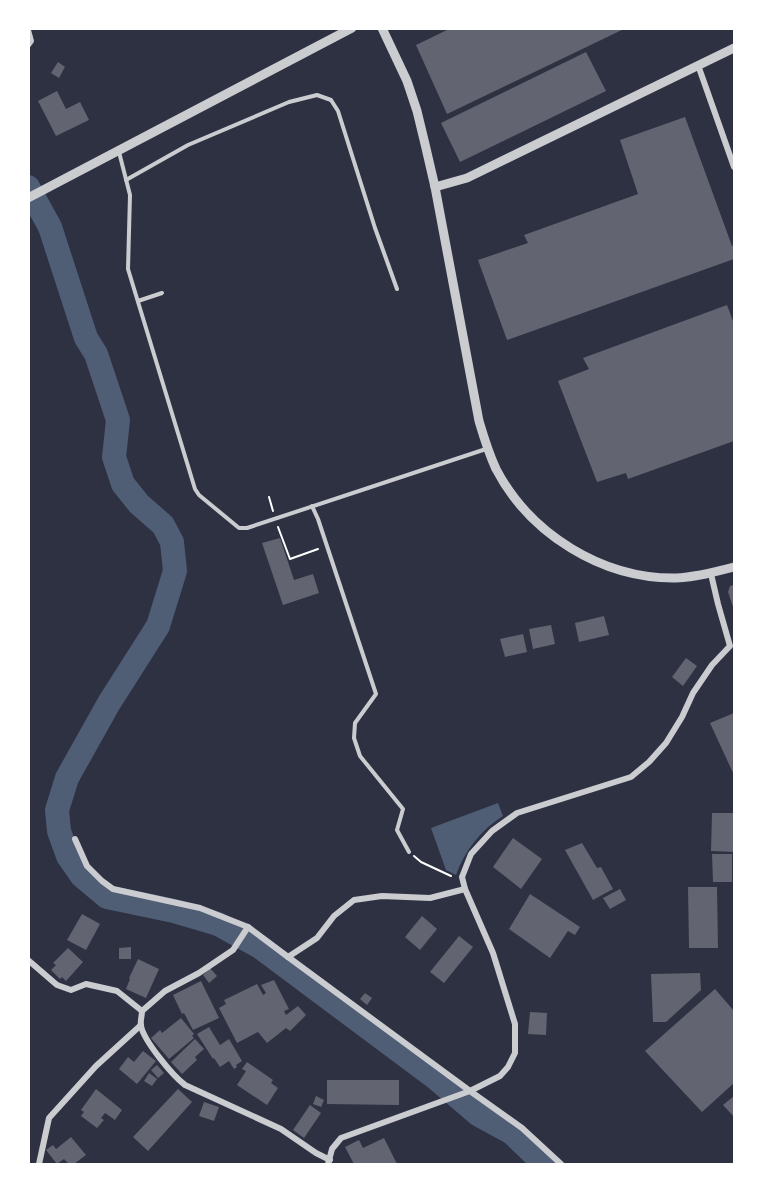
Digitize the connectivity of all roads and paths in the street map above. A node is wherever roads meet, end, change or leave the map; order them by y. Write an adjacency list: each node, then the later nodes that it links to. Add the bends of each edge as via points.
1 (352, 28): 7 (street)
2 (382, 28): 10 (street, via 417,111)
3 (28, 30): 4 (street)
4 (28, 45)
5 (735, 48): 6 (street)
6 (698, 64): 8 (street); 10 (street, via 467,178)
7 (119, 151): 9 (lane); 11 (street)
8 (735, 167)
9 (126, 180): 12 (lane, via 188,145 289,102 317,95 331,100); 14 (lane, via 130,195 128,269)
10 (435, 187): 15 (street)
11 (28, 198)
12 (397, 289)
13 (162, 293): 14 (lane)
14 (138, 301): 18 (lane, via 195,489 238,528)
15 (487, 449): 17 (lane); 21 (street, via 524,509 540,526 585,557 654,577)
16 (269, 497): 18 (path)
17 (312, 506): 18 (lane); 19 (lane)
18 (275, 519): 19 (path, via 290,559)
19 (327, 546): 23 (lane, via 376,694 355,723 354,738 360,756 403,809 397,830)
20 (735, 567): 21 (street)
21 (711, 574): 26 (street, via 730,645 693,693 666,743 631,777 517,813 492,831 471,854 462,877)
22 (75, 839): 27 (street, via 87,866 114,889 200,908)
23 (409, 852)
24 (422, 862): 25 (path)
25 (457, 879)
26 (465, 889): 28 (street, via 430,898 382,896 354,900 334,916 317,938); 32 (street, via 493,953 515,1024 515,1053 508,1067 500,1076)
27 (248, 927): 28 (street); 30 (street, via 233,950 165,991)
28 (288, 957): 32 (street)
29 (28, 960): 30 (street, via 57,985 71,990 86,984 117,991)
30 (142, 1011): 31 (street)
31 (141, 1025): 33 (street, via 145,1037 174,1076 281,1129); 34 (street, via 96,1066 49,1118)
32 (467, 1092): 33 (street, via 340,1138); 35 (street, via 522,1128)
33 (329, 1162)
34 (39, 1164)
35 (561, 1164)

